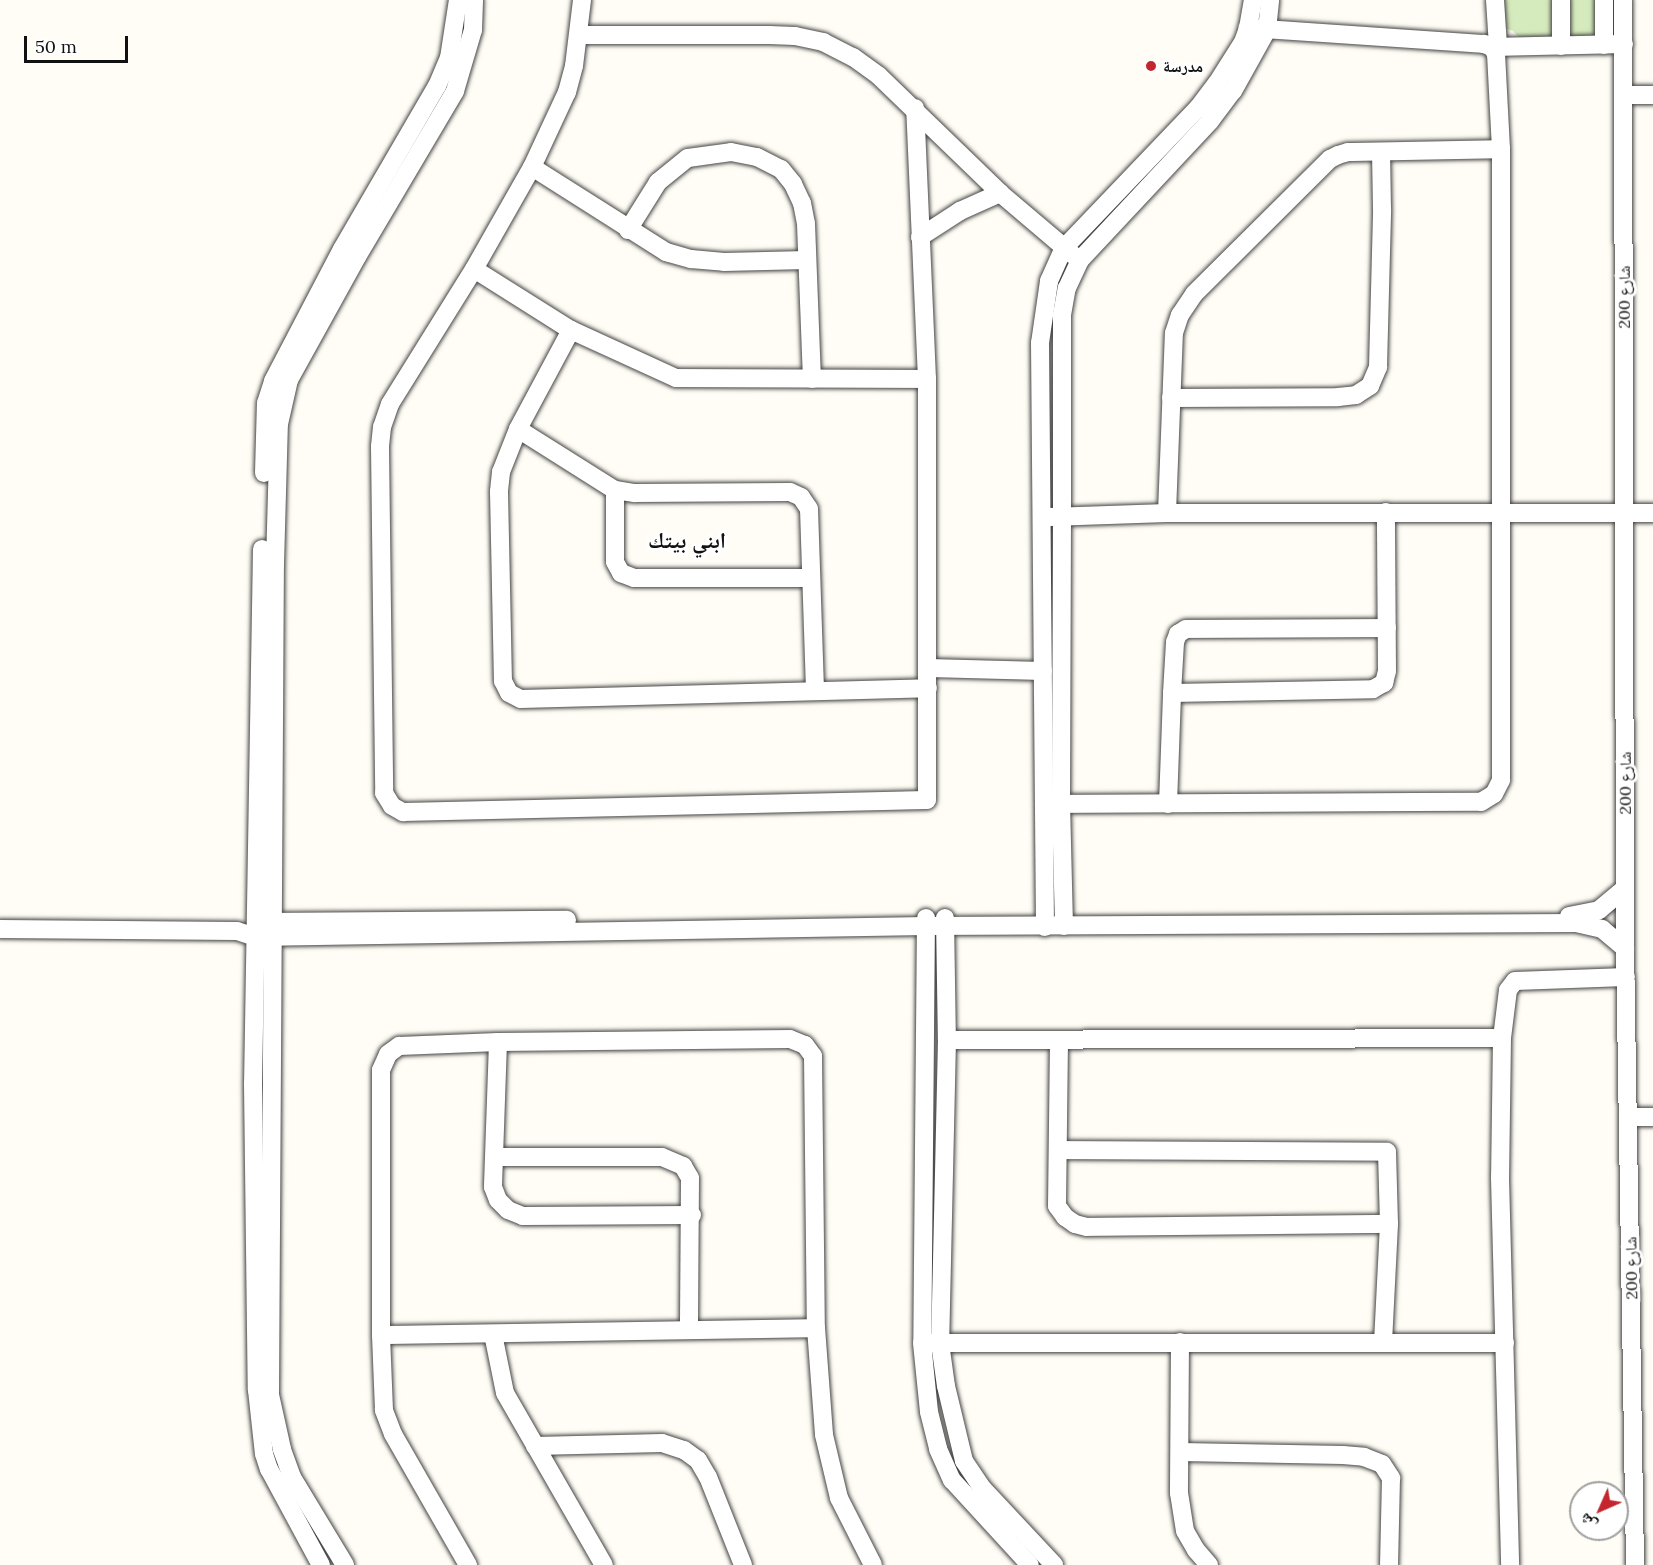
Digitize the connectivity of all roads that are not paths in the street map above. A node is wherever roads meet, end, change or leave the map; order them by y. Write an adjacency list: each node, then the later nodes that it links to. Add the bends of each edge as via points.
1 (458, 0): 27 (street, via 449,57 437,86)
2 (474, 0): 27 (street, via 474,30 454,91)
3 (582, 0): 12 (street)
4 (1253, 0): 10 (street)
5 (1270, 0): 11 (street)
6 (1495, 0): 16 (street)
7 (1561, 0): 15 (street)
8 (1604, 0): 14 (street)
9 (1623, 0): 13 (street, شارع 200)
10 (1248, 28): 11 (street); 26 (street, via 1231,61 1198,108)
11 (1267, 30): 16 (street); 29 (street, via 1237,84 1210,121)
12 (579, 35): 19 (street, via 795,36 823,42 853,57); 22 (street, via 567,92)
13 (1624, 44): 14 (street); 17 (street, شارع 200)
14 (1604, 45): 15 (street)
15 (1561, 46): 16 (street)
16 (1495, 47): 20 (street)
17 (1624, 95): 18 (street); 40 (street, شارع 200)
18 (1653, 95)
19 (915, 108): 23 (street); 25 (street)
20 (1501, 149): 21 (street); 39 (street)
21 (1381, 153): 34 (street, via 1347,152 1330,159 1194,294 1174,333); 34 (street, via 1378,367 1370,386 1356,395 1338,397)
22 (532, 167): 24 (street); 30 (street)
23 (1000, 193): 25 (street, via 960,211); 26 (street)
24 (628, 230): 28 (street, via 666,252 691,259); 28 (street, via 658,182 677,165 700,154 730,152 757,157 781,169 793,184 806,224)
25 (920, 237): 33 (street)
26 (1064, 248): 29 (street); 42 (street, via 1049,280 1040,343)
27 (349, 253): 59 (street, via 273,381 266,403)
28 (807, 260): 32 (street)
29 (1080, 260): 43 (street, via 1066,288 1062,315)
30 (474, 268): 31 (street); 48 (street, via 390,405 382,427 384,793 392,806 403,812 925,801)
31 (571, 330): 32 (street, via 676,378); 35 (street)
32 (812, 379): 33 (street)
33 (927, 379): 46 (street)
34 (1171, 398): 38 (street)
35 (518, 429): 36 (street); 49 (street, via 506,456 499,492 503,681 509,693 521,699)
36 (615, 490): 44 (street, via 790,492 801,497 809,509); 44 (street, via 615,562 621,573 634,578)
37 (1386, 512): 38 (street); 39 (street); 45 (street)
38 (1167, 513): 43 (street)
39 (1501, 513): 40 (street); 52 (street, via 1501,780 1494,794 1481,802)
40 (1625, 513): 41 (street); 53 (street, شارع 200)
41 (1653, 513)
42 (1042, 517): 43 (street); 47 (street)
43 (1062, 518): 51 (street)
44 (811, 578): 49 (street)
45 (1387, 628): 50 (street, via 1388,671 1384,683 1373,689); 50 (street, via 1186,629 1175,642)
46 (928, 668): 47 (street); 48 (street)
47 (1043, 671): 51 (street)
48 (928, 688): 49 (street)
49 (815, 690)
50 (1172, 693): 52 (street)
51 (1053, 804): 52 (street); 56 (street); 57 (street)
52 (1168, 804)
53 (1625, 888): 57 (street, via 1599,910 1577,916); 60 (street, شارع 200)
54 (927, 922): 55 (street); 59 (street); 78 (street)
55 (946, 922): 56 (street); 63 (street)
56 (1044, 922): 57 (street)
57 (1064, 922): 60 (street, via 1576,923 1602,928)
58 (0, 929): 59 (street)
59 (265, 929): 83 (street, via 253,1084 257,1390 269,1469); 84 (street, via 270,1395 292,1477)
60 (1625, 948): 61 (street, شارع 200)
61 (1626, 977): 62 (street, via 1515,981 1508,990); 66 (street, شارع 200)
62 (1502, 1038): 64 (street); 79 (street, via 1500,1178)
63 (947, 1040): 64 (street); 78 (street)
64 (1059, 1041): 68 (street)
65 (498, 1042): 69 (street); 72 (street, via 790,1039 806,1045 813,1056); 75 (street, via 399,1047 388,1054 381,1070)
66 (1628, 1117): 67 (street); 93 (street, شارع 200)
67 (1653, 1117)
68 (1058, 1150): 71 (street, via 1057,1206 1065,1217 1087,1227); 71 (street, via 1387,1152)
69 (496, 1157): 70 (street, via 662,1156 683,1166 690,1178); 70 (street, via 493,1187 498,1200 508,1210 523,1216)
70 (692, 1215): 73 (street)
71 (1389, 1224): 76 (street)
72 (816, 1328): 73 (street); 88 (street, via 820,1410 829,1465 839,1498)
73 (689, 1329): 74 (street)
74 (493, 1334): 75 (street); 80 (street, via 505,1394)
75 (381, 1335): 85 (street, via 384,1410 393,1434)
76 (1383, 1341): 77 (street); 79 (street)
77 (1180, 1342): 78 (street); 81 (street)
78 (931, 1343): 82 (street, via 964,1461 983,1489); 89 (street, via 929,1412 938,1449 952,1480)
79 (1505, 1343): 92 (street)
80 (535, 1446): 86 (street); 87 (street, via 662,1443 684,1450 698,1460 708,1477)
81 (1181, 1452): 90 (street, via 1179,1493 1185,1531); 91 (street, via 1343,1455 1382,1464 1391,1478)
82 (1052, 1564)
83 (321, 1565)
84 (345, 1565)
85 (468, 1565)
86 (604, 1565)
87 (743, 1565)
88 (873, 1565)
89 (1030, 1565)
90 (1209, 1565)
91 (1389, 1565)
92 (1510, 1565)
93 (1635, 1565)

